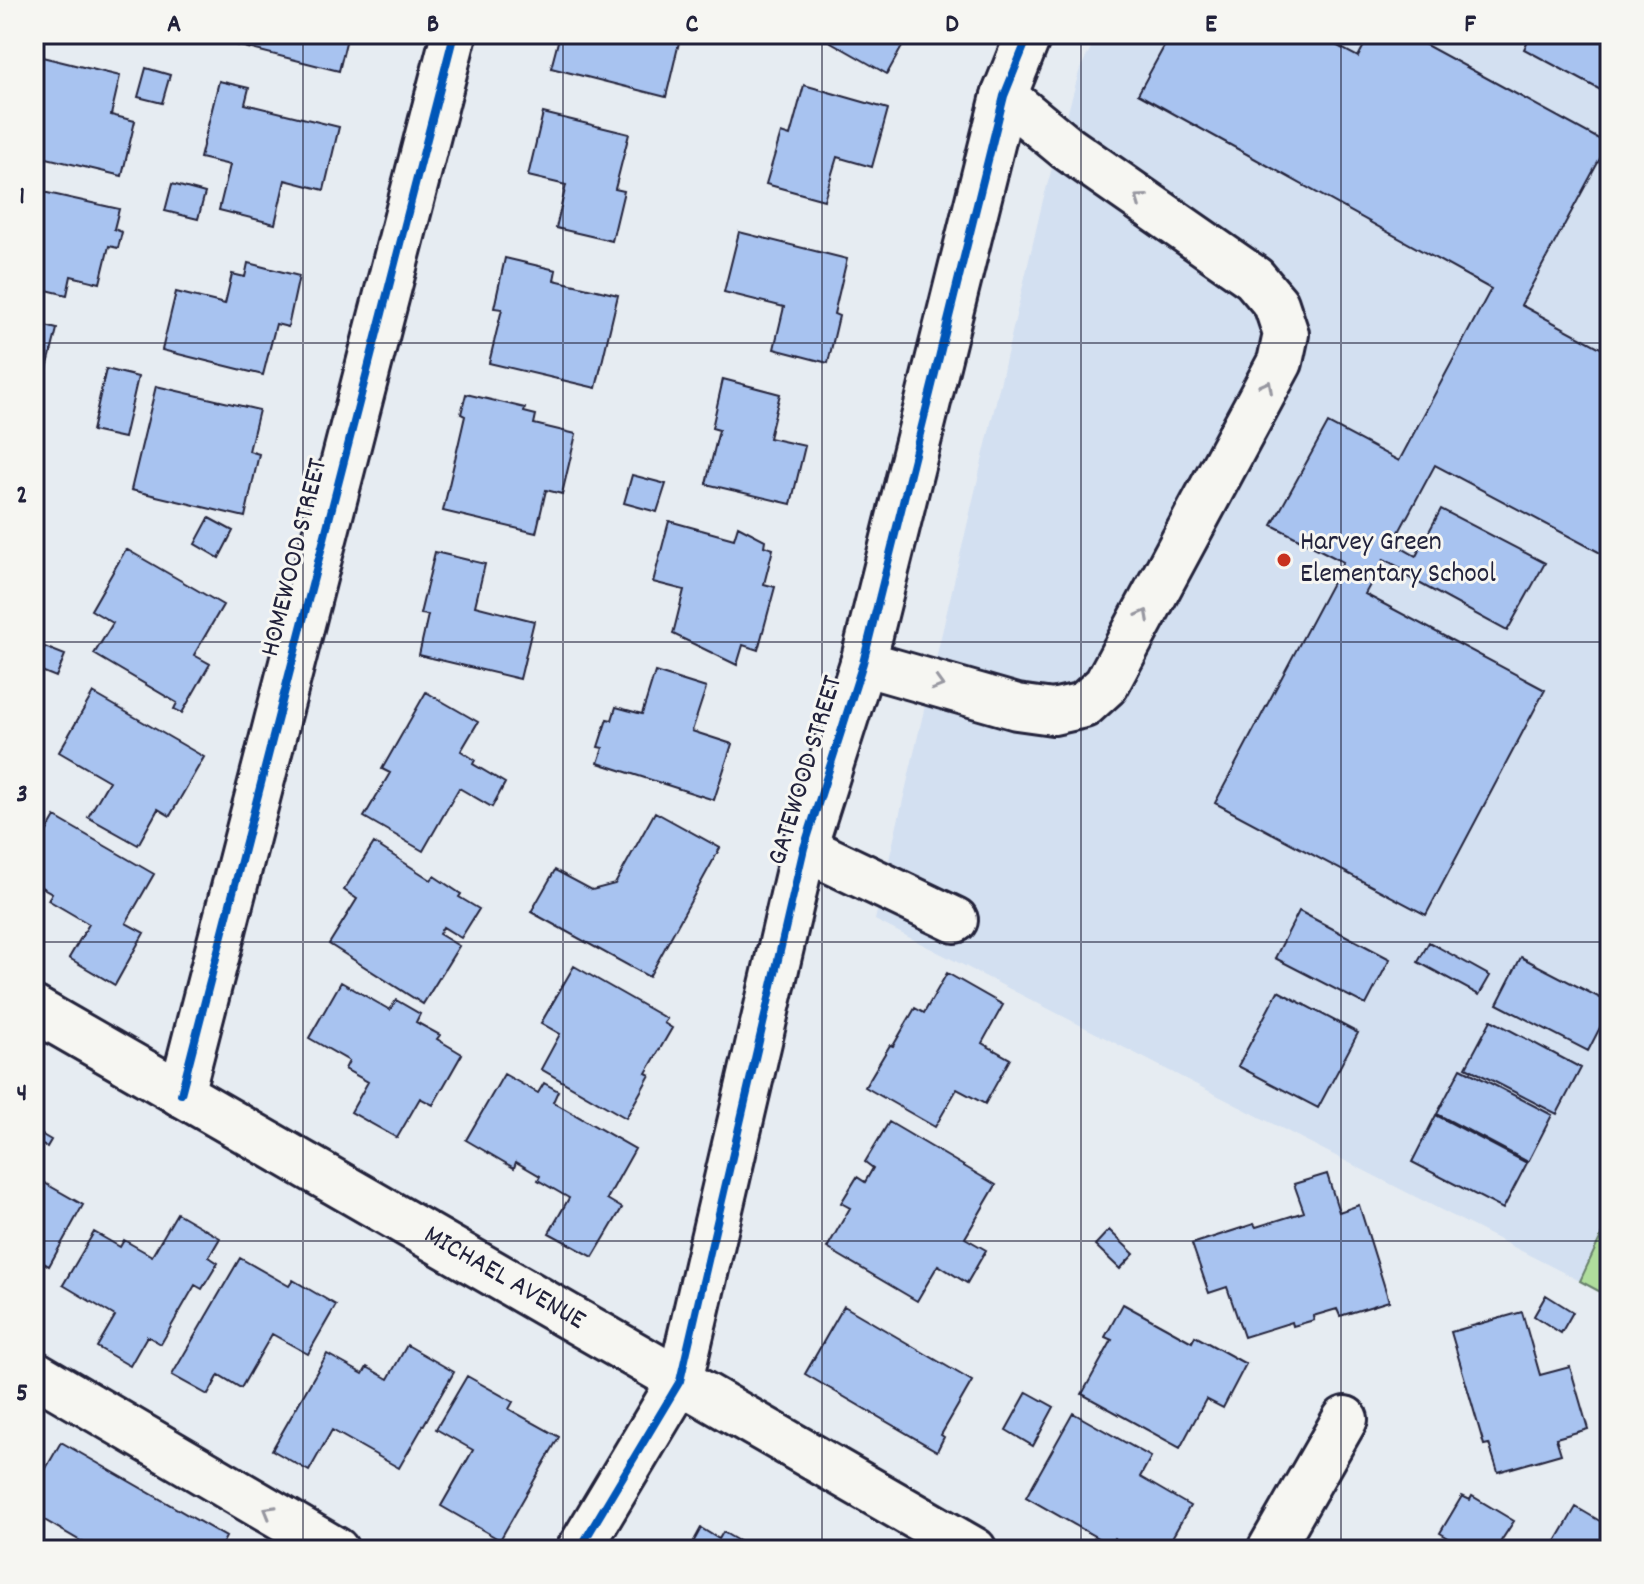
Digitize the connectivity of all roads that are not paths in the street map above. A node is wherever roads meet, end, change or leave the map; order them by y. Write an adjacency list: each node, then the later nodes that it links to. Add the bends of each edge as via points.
1 (454, 34): 8 (street, HOMEWOOD STREET)
2 (1029, 34): 3 (street, GATEWOOD STREET)
3 (1004, 96): 4 (street, GATEWOOD STREET); 4 (street, one-way to 3, via 1017,707 1053,712 1084,705 1106,685 1280,362 1286,334 1276,304 1254,278 1067,148)
4 (863, 663): 5 (street, GATEWOOD STREET)
5 (804, 848): 6 (street); 10 (street, GATEWOOD STREET)
6 (955, 920)
7 (34, 1009): 8 (street, MICHAEL AVENUE)
8 (181, 1094): 10 (street, MICHAEL AVENUE)
9 (34, 1373): 12 (street, one-way to 9)
10 (680, 1381): 13 (street, GATEWOOD STREET); 14 (street, MICHAEL AVENUE)
11 (1345, 1419): 15 (street)
12 (336, 1550)
13 (579, 1550)
14 (974, 1550)
15 (1270, 1550)

